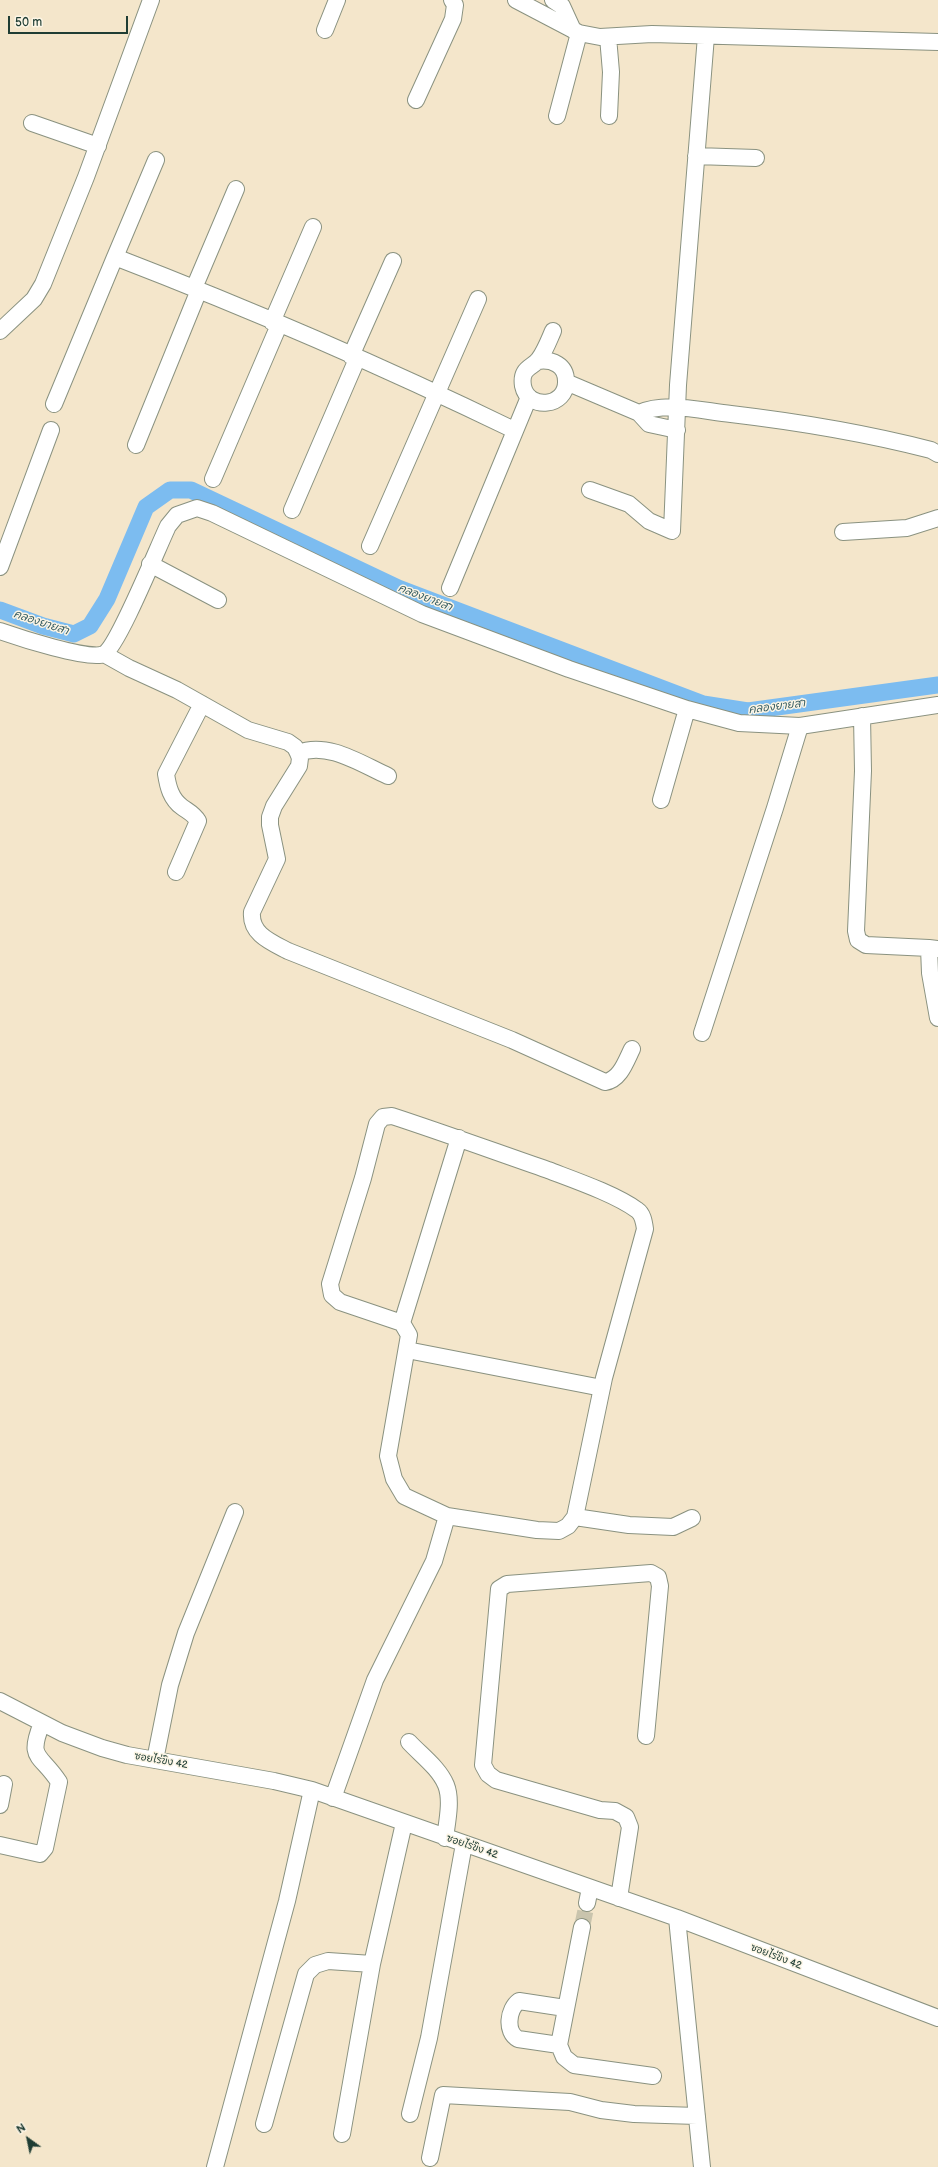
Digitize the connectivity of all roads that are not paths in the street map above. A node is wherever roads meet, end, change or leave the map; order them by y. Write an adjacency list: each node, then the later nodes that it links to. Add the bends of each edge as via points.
1 (151, 0): 15 (street)
2 (337, 0): 6 (street)
3 (452, 0): 11 (street, via 455,5 453,19)
4 (516, 0): 7 (street)
5 (553, 0): 7 (street, via 562,6)
6 (325, 30)
7 (576, 32): 9 (street); 12 (street)
8 (706, 36): 9 (street, via 652,34); 10 (street); 16 (street)
9 (608, 37): 13 (street, via 611,72)
10 (938, 42)
11 (416, 100)
12 (557, 116)
13 (609, 116)
14 (32, 123): 15 (street)
15 (98, 146): 27 (street, via 43,284 34,299)
16 (696, 156): 17 (street); 34 (street)
17 (756, 158)
18 (156, 160): 21 (street)
19 (236, 189): 23 (street)
20 (313, 227): 25 (street)
21 (115, 257): 23 (street); 33 (street)
22 (393, 261): 28 (street)
23 (196, 289): 25 (street); 39 (street)
24 (478, 299): 31 (street)
25 (275, 323): 28 (street); 41 (street)
26 (553, 331): 29 (street)
27 (0, 332)
28 (354, 358): 31 (street); 43 (street)
29 (538, 361): 30 (street, via 545,360 558,364 566,375); 32 (street, via 532,363 524,373 523,386)
30 (566, 382): 32 (street, via 561,395 549,403 535,401); 35 (street)
31 (436, 393): 37 (street); 46 (street)
32 (529, 397): 37 (street)
33 (54, 404)
34 (677, 408): 35 (street, via 651,408); 38 (street); 40 (street, via 805,423 886,438)
35 (639, 413): 38 (street, via 649,424)
36 (51, 430): 48 (street)
37 (514, 430): 49 (street)
38 (677, 430): 42 (street, via 672,531 649,521 629,504)
39 (136, 445)
40 (938, 454)
41 (213, 479)
42 (590, 490)
43 (292, 510)
44 (938, 518): 45 (street, via 907,528)
45 (843, 532)
46 (370, 546)
47 (150, 564): 50 (street); 52 (street, via 117,636); 55 (street, via 168,526 178,515 197,508 264,536 422,614 569,669)
48 (0, 567)
49 (450, 588)
50 (218, 600)
51 (0, 631): 52 (street, via 75,652)
52 (104, 654): 53 (street)
53 (202, 704): 58 (street, via 248,730 288,742); 61 (street, via 166,774 174,800 194,814 198,821)
54 (938, 705): 56 (street)
55 (688, 708): 57 (street, via 739,723); 60 (street)
56 (862, 716): 57 (street); 62 (street, via 864,771 856,931 858,940 866,945)
57 (800, 726): 64 (street)
58 (298, 753): 59 (street, via 318,748 346,757); 65 (street, via 299,766 270,817 277,859 252,912 251,921 256,930 288,951 512,1040 605,1082 617,1077)
59 (388, 776)
60 (661, 800)
61 (176, 872)
62 (933, 948): 63 (street, via 930,973)
63 (938, 1018)
64 (702, 1033)
65 (632, 1048)
66 (459, 1138): 67 (street); 67 (street, via 392,1116 383,1117 377,1124 330,1284 332,1295 340,1302); 69 (street, via 572,1179 625,1203 638,1211 643,1219 645,1229)
67 (402, 1323): 68 (street, via 409,1335)
68 (407, 1350): 69 (street); 71 (street, via 388,1456 394,1479 404,1496)
69 (602, 1388): 72 (street)
70 (235, 1512): 78 (street, via 186,1633 170,1685)
71 (447, 1516): 72 (street, via 537,1530 559,1530 568,1526); 81 (street, via 434,1561 375,1680)
72 (575, 1517): 73 (street, via 629,1525 673,1527)
73 (692, 1518)
74 (0, 1701): 75 (street, ซอยไร่ขิง 42)
75 (42, 1723): 78 (street, ซอยไร่ขิง 42, via 102,1748); 86 (street, via 34,1743 36,1754 59,1782 45,1848 40,1854)
76 (646, 1736): 87 (street, via 660,1586 658,1577 651,1573 507,1584 499,1589 483,1765 488,1774 496,1780 600,1810 616,1811 626,1817 630,1826)
77 (409, 1742): 84 (street, via 439,1774 446,1786 449,1806)
78 (155, 1760): 80 (street, ซอยไร่ขิง 42)
79 (4, 1784): 82 (street)
80 (312, 1790): 81 (street, ซอยไร่ขิง 42); 100 (street, via 287,1902)
81 (333, 1798): 83 (street, ซอยไร่ขิง 42)
82 (0, 1805)
83 (404, 1822): 84 (street, ซอยไร่ขิง 42); 90 (street)
84 (445, 1838): 85 (street, ซอยไร่ขิง 42)
85 (464, 1844): 87 (street, ซอยไร่ขิง 42, via 589,1896); 95 (street, via 429,2038)
86 (0, 1845)
87 (619, 1898): 88 (street, ซอยไร่ขิง 42)
88 (676, 1918): 92 (street, ซอยไร่ขิง 42); 96 (street)
89 (582, 1927): 91 (street)
90 (372, 1964): 97 (street, via 328,1961 315,1965 306,1974); 98 (street)
91 (565, 2008): 93 (street); 93 (street, via 519,2001 512,2009 509,2031 512,2036)
92 (938, 2018)
93 (559, 2045): 94 (street, via 564,2057 574,2065)
94 (653, 2076)
95 (410, 2114)
96 (697, 2116): 99 (street, via 634,2114 601,2110 570,2102 443,2095); 101 (street)
97 (264, 2124)
98 (342, 2134)
99 (430, 2158)
100 (215, 2167)
101 (702, 2167)

